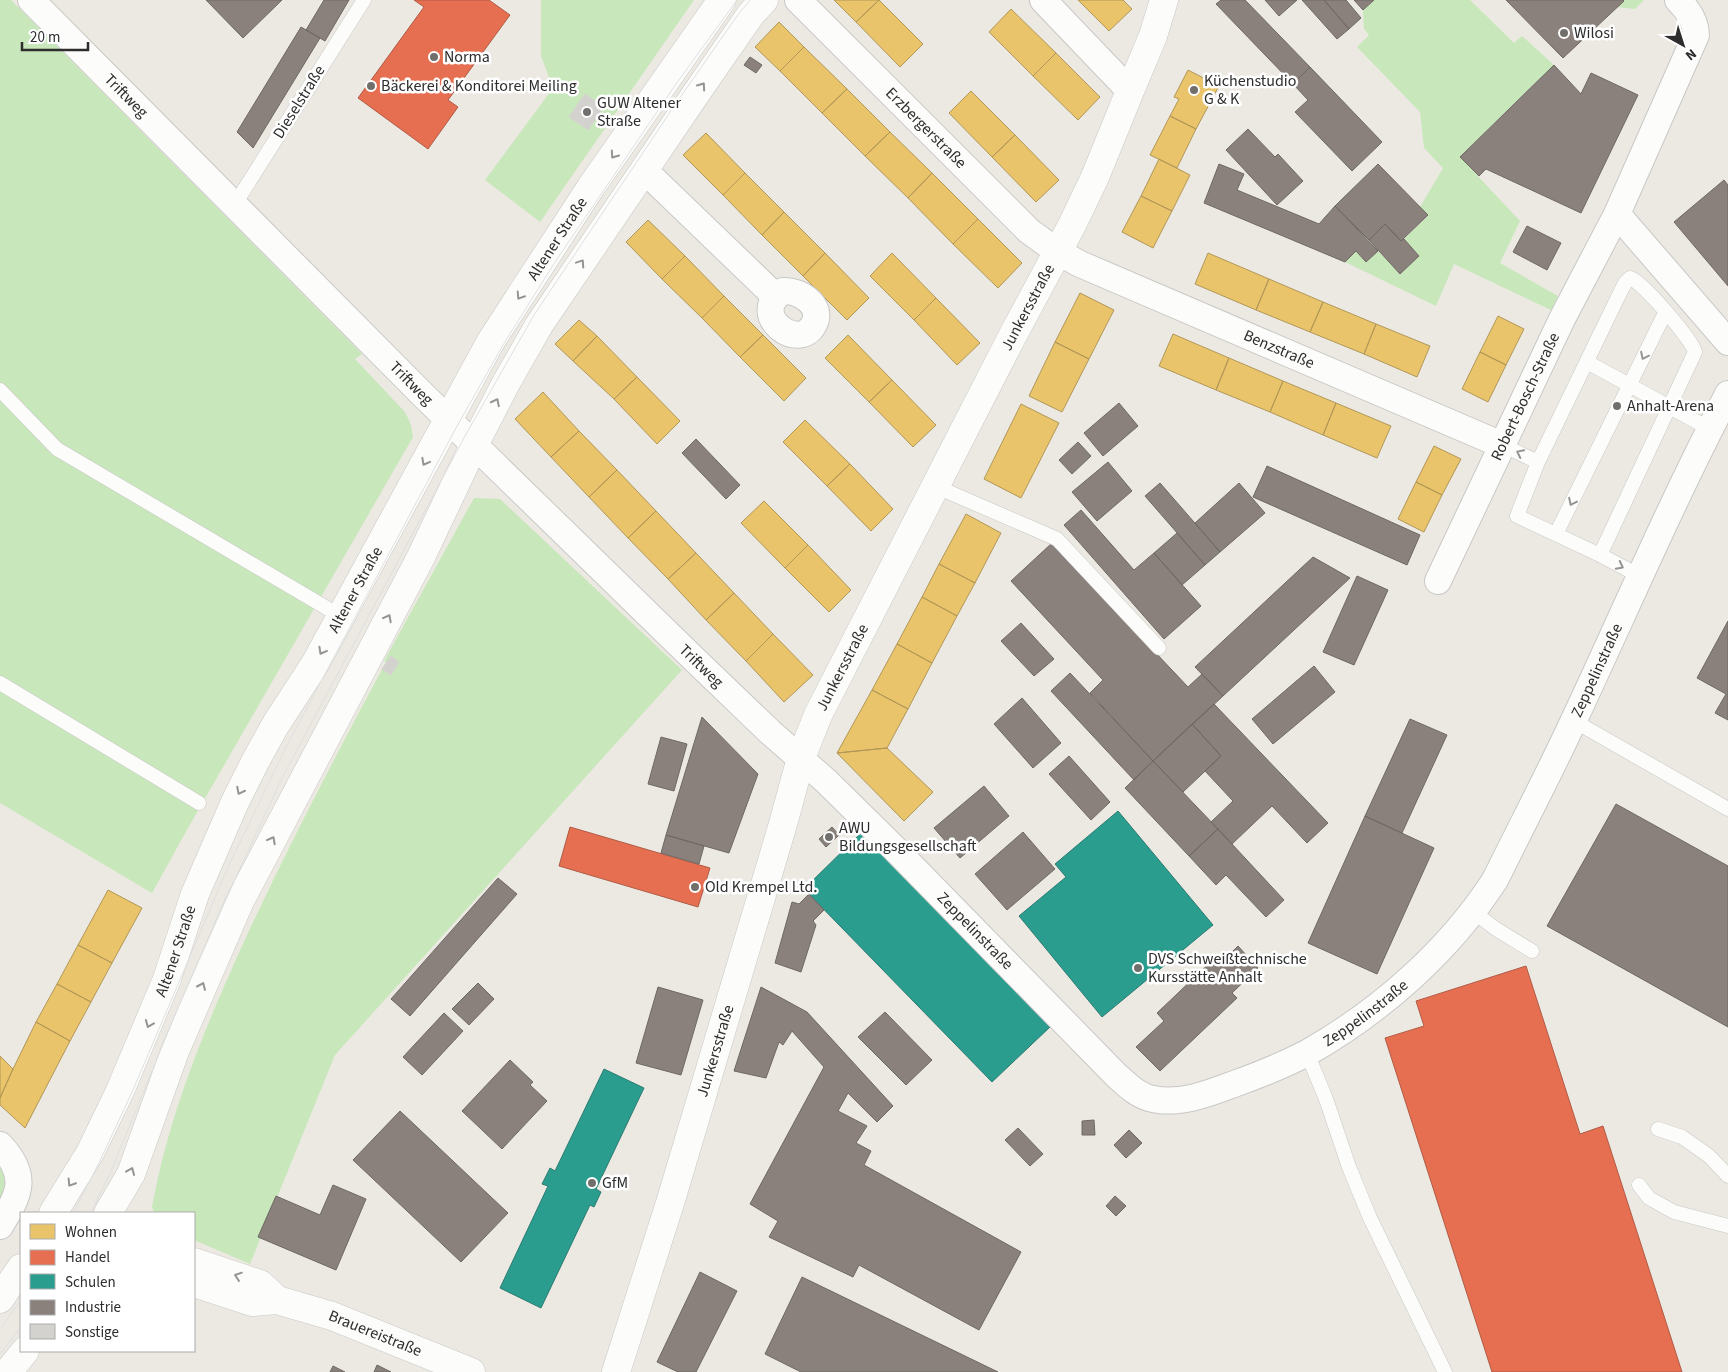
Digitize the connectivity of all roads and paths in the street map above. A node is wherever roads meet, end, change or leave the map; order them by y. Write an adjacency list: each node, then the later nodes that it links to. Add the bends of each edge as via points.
1 (31, 0): 11 (street, Triftweg)
2 (364, 0): 11 (lane, Dieselstraße)
3 (722, 0): 22 (main road, Altener Straße, one-way to 22, via 556,240 491,341)
4 (764, 0): 10 (main road, Altener Straße, one-way to 4, via 751,14)
5 (798, 0): 13 (street, Erzbergerstraße, via 1029,231)
6 (1043, 0): 9 (street)
7 (1164, 0): 9 (main road, Junkersstraße)
8 (1678, 0): 12 (street, Robert-Bosch-Straße, via 1696,26 1696,35)
9 (1130, 91): 13 (main road, Junkersstraße, via 1095,177)
10 (644, 170): 14 (street); 25 (main road, Altener Straße, one-way to 10, via 539,325)
11 (234, 204): 22 (street, Triftweg)
12 (1617, 214): 16 (street); 24 (street, Robert-Bosch-Straße)
13 (1058, 252): 24 (street, Benzstraße); 27 (main road, Junkersstraße)
14 (775, 296)
15 (1665, 312): 17 (lane, via 1640,283 1630,278); 18 (lane, one-way to 18); 21 (lane, via 1694,347)
16 (1728, 342)
17 (1587, 362): 18 (lane); 26 (lane)
18 (1629, 386): 21 (lane); 28 (lane, one-way to 28)
19 (0, 390): 32 (lane, via 57,449)
20 (1728, 394): 23 (street, Zeppelinstraße)
21 (1669, 408): 23 (lane); 29 (lane)
22 (447, 419): 25 (street, Triftweg); 32 (main road, Altener Straße, one-way to 32)
23 (1710, 429): 30 (street, Zeppelinstraße)
24 (1502, 444): 26 (lane, one-way to 24); 31 (street, Robert-Bosch-Straße)
25 (474, 445): 36 (street, Triftweg, via 729,693); 47 (main road, Altener Straße, one-way to 25, via 130,1174 175,1051 240,901 421,557)
26 (1538, 462): 28 (lane, via 1517,516)
27 (937, 487): 33 (lane, via 1057,539); 36 (main road, Junkersstraße, via 818,715)
28 (1556, 534): 29 (lane)
29 (1600, 556): 30 (lane, one-way to 30)
30 (1640, 576): 35 (street, Zeppelinstraße)
31 (1438, 582)
32 (342, 617): 46 (main road, Altener Straße, one-way to 46, via 276,724 235,802 120,1091 90,1154)
33 (1159, 648)
34 (0, 684): 37 (lane)
35 (1574, 721): 38 (lane); 39 (street, Zeppelinstraße, via 1495,880)
36 (801, 758): 41 (street, Zeppelinstraße, via 1137,1093 1155,1100 1198,1096 1262,1074); 58 (main road, Junkersstraße, via 671,1200)
37 (199, 803)
38 (1728, 809)
39 (1472, 911): 40 (lane); 41 (street, Zeppelinstraße, via 1426,962 1382,1003)
40 (1532, 951)
41 (1307, 1053): 59 (lane, via 1370,1218)
42 (1658, 1129): 44 (lane, via 1682,1137 1709,1156)
43 (0, 1145): 48 (street, via 15,1163 19,1174 16,1200)
44 (1728, 1176)
45 (1639, 1185): 49 (lane, via 1649,1198 1674,1212)
46 (54, 1212)
47 (109, 1212)
48 (0, 1226)
49 (1728, 1226)
50 (195, 1262): 54 (main road, Brauereistraße, one-way to 50, via 260,1284)
51 (20, 1269): 53 (main road)
52 (195, 1283): 54 (main road, Brauereistraße, via 252,1302)
53 (2, 1296)
54 (277, 1300): 57 (main road, Brauereistraße, via 332,1316)
55 (24, 1352): 56 (main road)
56 (8, 1372)
57 (470, 1372)
58 (616, 1372)
59 (1444, 1372)

